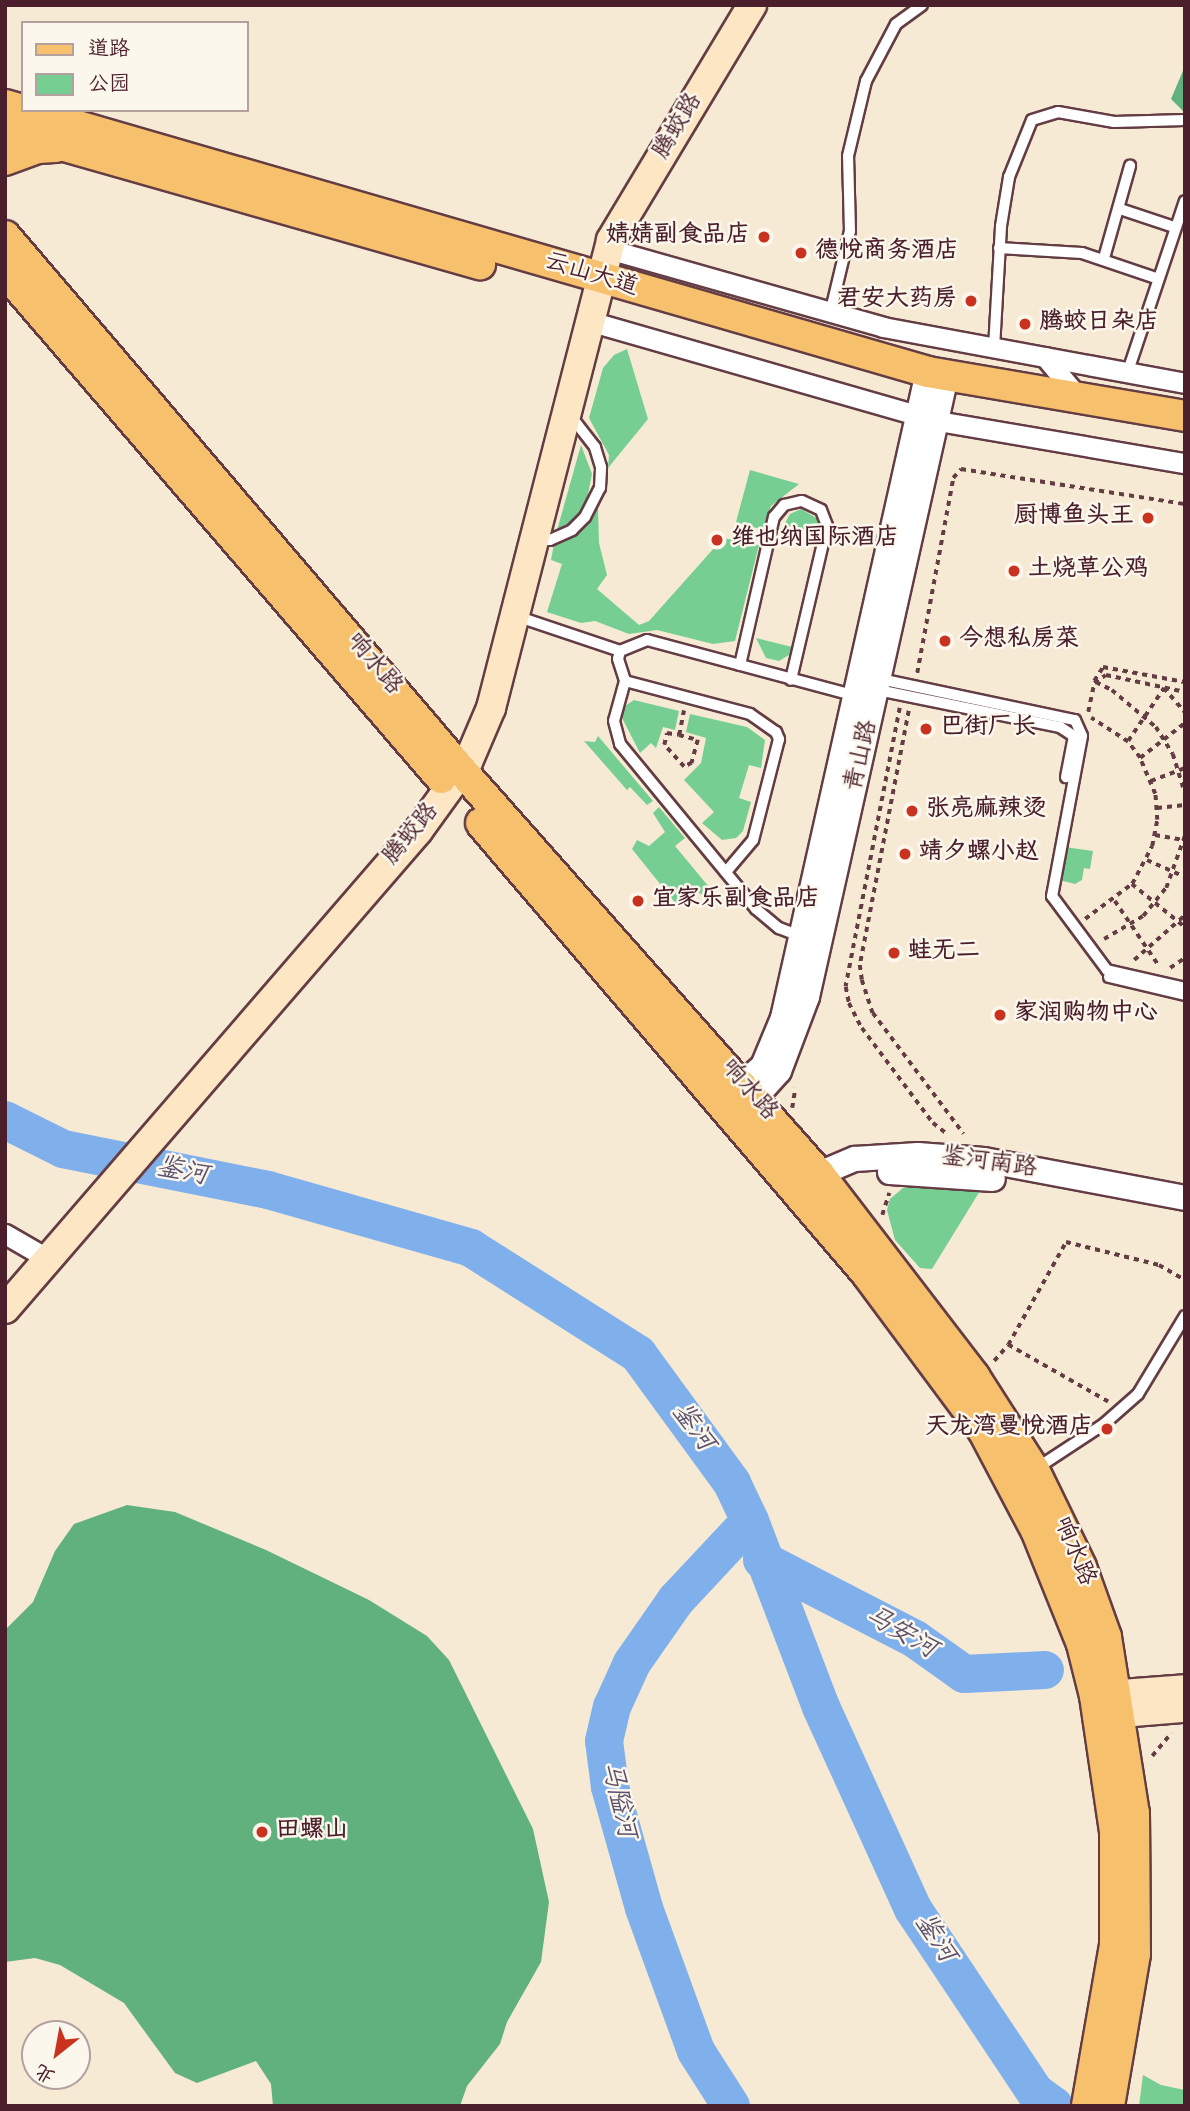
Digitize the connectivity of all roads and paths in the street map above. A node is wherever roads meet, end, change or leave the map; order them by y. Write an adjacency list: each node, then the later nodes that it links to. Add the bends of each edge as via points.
1 (752, 5): 14 (main road, 腾蛟路)
2 (922, 5): 19 (lane, via 896,24 866,81 848,156 850,231)
3 (30, 112): 18 (main road, 云山大道, via 255,174)
4 (1185, 120): 13 (lane, via 1114,122 1058,112 1038,115 1028,126 1009,177)
5 (5, 129): 6 (main road, 云山大道)
6 (66, 146): 7 (main road, via 38,148); 18 (main road, 云山大道)
7 (5, 160)
8 (1130, 166): 10 (lane)
9 (1185, 201): 11 (lane)
10 (1120, 209): 11 (lane); 15 (lane)
11 (1174, 227): 17 (lane)
12 (5, 236): 57 (main road, 响水路)
13 (999, 248): 15 (lane, via 1064,250); 20 (lane)
14 (608, 249): 18 (main road, 腾蛟路); 19 (street)
15 (1104, 258): 17 (lane)
16 (5, 272): 57 (main road, 响水路)
17 (1156, 278): 22 (lane)
18 (590, 293): 24 (main road, 云山大道); 24 (street); 26 (main road, 腾蛟路); 57 (main road, 腾蛟路, via 474,709)
19 (830, 314): 20 (street)
20 (994, 348): 21 (street)
21 (1045, 357): 22 (street); 25 (street)
22 (1128, 371): 23 (street)
23 (1185, 383)
24 (933, 395): 25 (main road, 云山大道); 28 (main road, 云山大道); 29 (street); 43 (street, 青山路)
25 (1080, 399): 27 (main road, 云山大道)
26 (566, 412): 32 (main road, 腾蛟路); 32 (lane, via 595,447 601,467 600,488 591,508 572,530 550,540)
27 (1185, 416)
28 (1185, 437)
29 (1185, 463)
30 (1185, 504): 41 (path, via 971,467 956,472)
31 (733, 530): 33 (path)
32 (533, 539): 34 (main road, 腾蛟路)
33 (769, 540): 36 (lane); 37 (lane, via 774,517 784,505 802,501 826,517)
34 (514, 615): 35 (lane); 57 (main road, 腾蛟路, via 485,730)
35 (620, 651): 36 (lane, via 647,640); 38 (lane)
36 (740, 665): 37 (lane)
37 (791, 680): 43 (lane)
38 (625, 681): 45 (lane); 65 (lane, via 614,721 620,744)
39 (1185, 682): 40 (path, via 1103,667 1096,672)
40 (1094, 683): 42 (path, via 1106,675); 48 (path); 49 (path, via 1112,690)
41 (914, 687): 43 (lane); 81 (lane, via 1075,720 1082,736 1052,896 1107,970)
42 (1164, 688): 44 (path); 47 (path); 49 (path)
43 (878, 692): 46 (lane); 76 (street, 青山路); 84 (street, 青山路, via 799,1023 779,1071); 87 (path, via 902,713 847,967 849,1003 933,1123)
44 (1185, 692)
45 (687, 698): 52 (path); 65 (lane, via 759,717 779,739 751,845)
46 (912, 698): 82 (lane, via 1060,727 1074,736 1045,890 1050,906 1097,969 1114,981); 86 (path, via 860,965 862,980 873,1013 961,1133)
47 (1185, 712)
48 (1087, 715): 51 (path); 54 (path)
49 (1145, 717): 53 (path); 54 (path)
50 (1185, 723): 53 (path)
51 (1085, 729)
52 (679, 735): 52 (path, via 698,740 692,763 684,767 664,745 667,733)
53 (1165, 739): 55 (path); 56 (path)
54 (1128, 741): 55 (path)
55 (1140, 758): 58 (path)
56 (1182, 769): 58 (path); 59 (path)
57 (450, 773): 84 (main road, 响水路); 93 (main road, 腾蛟路)
58 (1151, 781): 61 (path)
59 (1185, 793)
60 (1185, 805): 61 (path)
61 (1157, 808): 62 (path)
62 (1155, 835): 63 (path); 64 (path)
63 (1185, 838): 66 (path)
64 (1147, 860): 66 (path); 68 (path)
65 (726, 872): 76 (lane, via 756,909 779,928)
66 (1175, 872): 67 (path); 70 (path)
67 (1185, 877)
68 (1132, 884): 69 (path); 70 (path)
69 (1115, 901): 73 (path); 74 (path)
70 (1154, 902): 72 (path); 74 (path)
71 (1185, 915): 72 (path)
72 (1179, 922): 75 (path); 78 (path)
73 (1076, 923)
74 (1131, 924): 77 (path); 78 (path)
75 (1185, 927)
76 (803, 937): 84 (street, 青山路, via 774,1048)
77 (1100, 940)
78 (1149, 951): 79 (path); 80 (path)
79 (1130, 963)
80 (1163, 972)
81 (1185, 988)
82 (1185, 995)
83 (796, 1082): 85 (path)
84 (740, 1101): 88 (main road, 响水路)
85 (792, 1120)
86 (973, 1140)
87 (967, 1143)
88 (814, 1188): 90 (street, 鉴河南路, via 863,1157 942,1156); 91 (street, 鉴河南路, via 880,1173 970,1175); 103 (main road, 响水路, via 974,1376); 105 (main road, 响水路, via 983,1430 1056,1574)
89 (892, 1189): 92 (path, via 882,1204)
90 (1185, 1198)
91 (1185, 1215)
92 (882, 1221)
93 (69, 1227): 95 (main road, 腾蛟路); 98 (main road, 腾蛟路)
94 (5, 1234): 95 (street)
95 (36, 1252): 97 (main road, 腾蛟路)
96 (1185, 1280): 100 (path, via 1159,1265 1066,1242)
97 (5, 1288)
98 (5, 1310)
99 (1185, 1316): 102 (lane, via 1156,1370)
100 (1008, 1345): 101 (path); 102 (path)
101 (990, 1363)
102 (1122, 1410): 103 (lane)
103 (1034, 1470): 105 (main road, 响水路, via 1081,1567 1106,1637)
104 (1185, 1689): 105 (main road)
105 (1107, 1704): 106 (main road); 107 (main road, 响水路, via 1134,1813 1138,1882 1135,1954)
106 (1185, 1707)
107 (1112, 2038): 108 (main road, 响水路); 109 (main road, 响水路)
108 (1087, 2106)
109 (1109, 2106)

